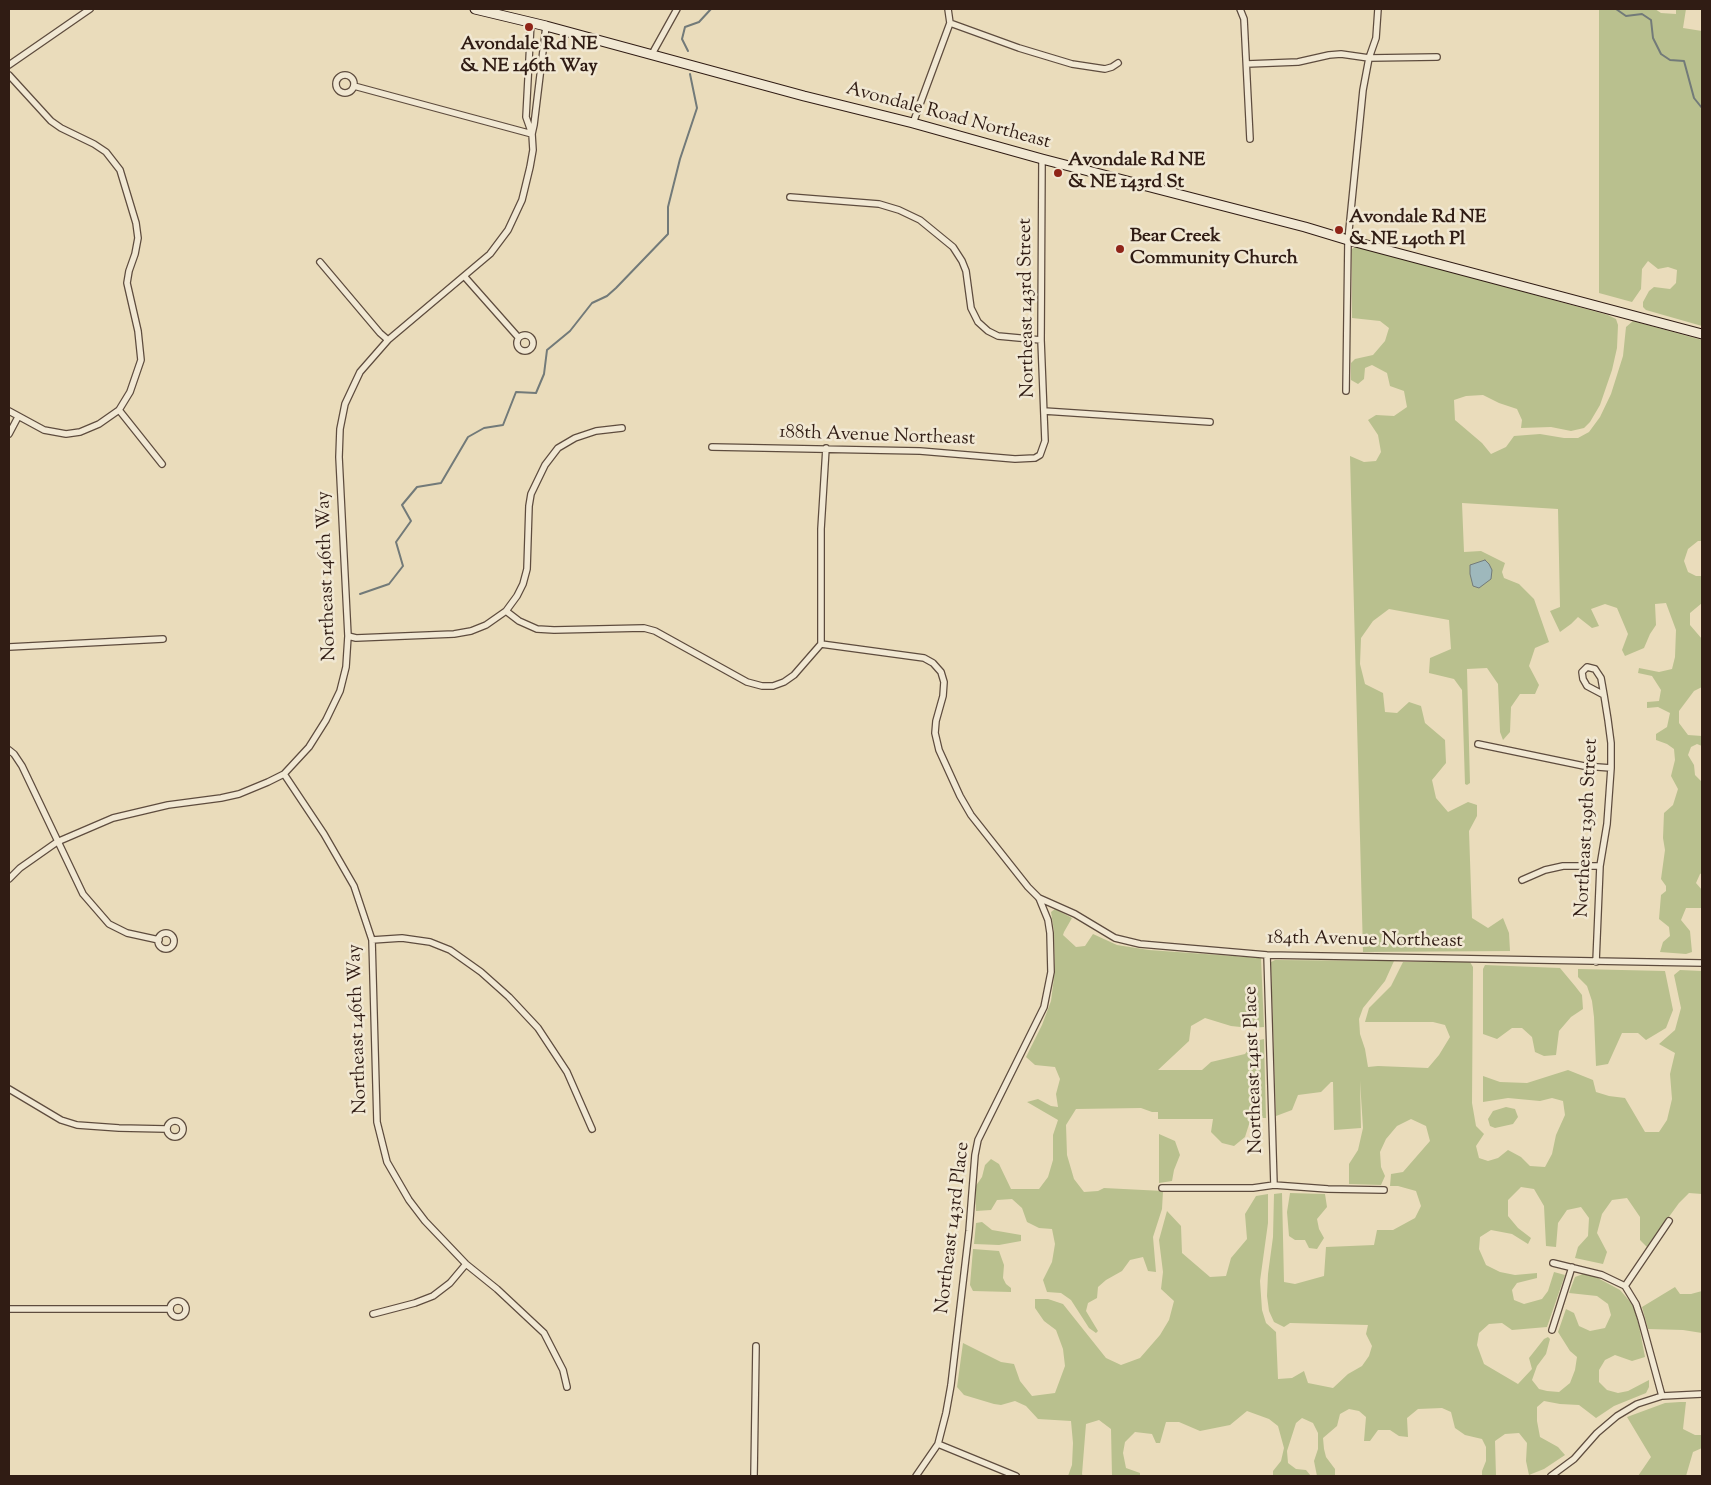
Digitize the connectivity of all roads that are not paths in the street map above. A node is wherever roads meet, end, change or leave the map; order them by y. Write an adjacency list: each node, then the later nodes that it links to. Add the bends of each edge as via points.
1 (90, 9): 15 (street)
2 (475, 9): 7 (main road, Avondale Road Northeast)
3 (677, 9): 10 (street)
4 (948, 9): 8 (street)
5 (1240, 9): 14 (street, via 1244,19)
6 (1378, 9): 12 (street, via 1376,38)
7 (532, 22): 9 (main road, Avondale Road Northeast); 19 (street, via 526,117)
8 (950, 23): 13 (street, via 1072,64 1105,69); 18 (street)
9 (546, 26): 10 (main road, Avondale Road Northeast); 19 (street, Northeast 146th Way)
10 (652, 54): 18 (main road, Avondale Road Northeast)
11 (1437, 57): 12 (street)
12 (1370, 58): 14 (street, via 1341,54 1298,62); 23 (street, via 1363,90)
13 (1118, 63)
14 (1247, 64): 20 (street)
15 (9, 66)
16 (9, 75): 31 (street, via 51,121 106,152 120,170 138,238 127,289 138,331 141,360 130,392)
17 (354, 86): 19 (street)
18 (913, 123): 21 (main road, Avondale Road Northeast)
19 (532, 134): 25 (street, Northeast 146th Way, via 530,167 516,215 490,254)
20 (1250, 139)
21 (1042, 159): 23 (main road, Avondale Road Northeast); 29 (street, Northeast 143rd Street)
22 (790, 197): 29 (street, via 878,204 920,220 953,247 962,261 971,308 978,322 998,336)
23 (1348, 240): 26 (main road, Avondale Road Northeast); 30 (street)
24 (320, 262): 28 (street)
25 (464, 276): 27 (street); 28 (street, Northeast 146th Way)
26 (1702, 334)
27 (518, 337)
28 (388, 340): 43 (street, Northeast 146th Way, via 360,372 346,404 340,429)
29 (1041, 340): 33 (street, Northeast 143rd Street)
30 (1346, 391)
31 (119, 410): 34 (street, via 99,424 66,434 44,430); 41 (street)
32 (9, 411): 34 (street)
33 (1044, 411): 35 (street); 40 (street, Northeast 143rd Street, via 1045,441)
34 (18, 417): 37 (street)
35 (1210, 422)
36 (622, 428): 42 (street, via 575,438 558,448 545,465 531,494 527,569 517,596)
37 (9, 434)
38 (712, 447): 39 (street, 188th Avenue Northeast)
39 (826, 448): 40 (street, 188th Avenue Northeast, via 1015,459); 45 (street, via 821,530)
40 (1040, 455)
41 (162, 464)
42 (506, 611): 43 (street, via 471,631 454,634); 45 (street, via 519,621 537,628 644,628 655,631 747,682 762,686 773,686 794,675)
43 (348, 636): 51 (street, Northeast 146th Way, via 340,691 309,747)
44 (163, 639): 46 (street)
45 (821, 644): 56 (street, Northeast 143rd Place, via 924,658 934,663 944,682 935,733 939,750 960,796 982,829)
46 (9, 647)
47 (1604, 695): 47 (street, Northeast 139th Street, via 1587,686 1582,679 1582,672 1587,667 1595,669 1601,678); 50 (street, Northeast 139th Street)
48 (1478, 744): 50 (street, via 1584,766)
49 (9, 750): 52 (street, via 22,766)
50 (1611, 768): 53 (street, Northeast 139th Street)
51 (284, 774): 52 (street, via 239,794 113,818); 58 (street, Northeast 146th Way, via 354,886)
52 (57, 842): 54 (street); 57 (street, via 83,894 109,924 127,933)
53 (1600, 866): 55 (street, via 1563,866); 60 (street, Northeast 139th Street)
54 (9, 879)
55 (1522, 880)
56 (1039, 898): 59 (street, 184th Avenue Northeast, via 1115,938 1140,944); 81 (street, Northeast 143rd Place, via 1050,933 1048,990 1044,1006 978,1140 951,1385)
57 (158, 940)
58 (372, 940): 64 (street, via 402,938 430,942 450,950 482,972 538,1028 567,1072); 70 (street, Northeast 146th Way, via 377,1122 387,1162 409,1200)
59 (1267, 955): 60 (street, 184th Avenue Northeast); 65 (street, Northeast 141st Place)
60 (1596, 962): 61 (street, 184th Avenue Northeast)
61 (1702, 963)
62 (9, 1089): 63 (street, via 61,1120 77,1125)
63 (166, 1129)
64 (592, 1129)
65 (1274, 1185): 66 (street); 67 (street)
66 (1162, 1188)
67 (1384, 1190)
68 (1670, 1221): 72 (street)
69 (1553, 1263): 71 (street)
70 (466, 1264): 75 (street, via 450,1283 432,1296 416,1304); 78 (street, Northeast 146th Way, via 544,1333 563,1370)
71 (1572, 1267): 72 (street, via 1602,1275); 76 (street)
72 (1625, 1286): 80 (street, via 1642,1319)
73 (9, 1309): 74 (street)
74 (170, 1309)
75 (373, 1314)
76 (1552, 1330)
77 (756, 1346): 82 (street)
78 (567, 1387)
79 (1702, 1394): 80 (street)
80 (1662, 1396): 85 (street, via 1637,1404 1617,1416 1574,1459)
81 (938, 1444): 83 (street, Northeast 143rd Place); 84 (street)
82 (754, 1476)
83 (916, 1476)
84 (1016, 1476)
85 (1551, 1476)

